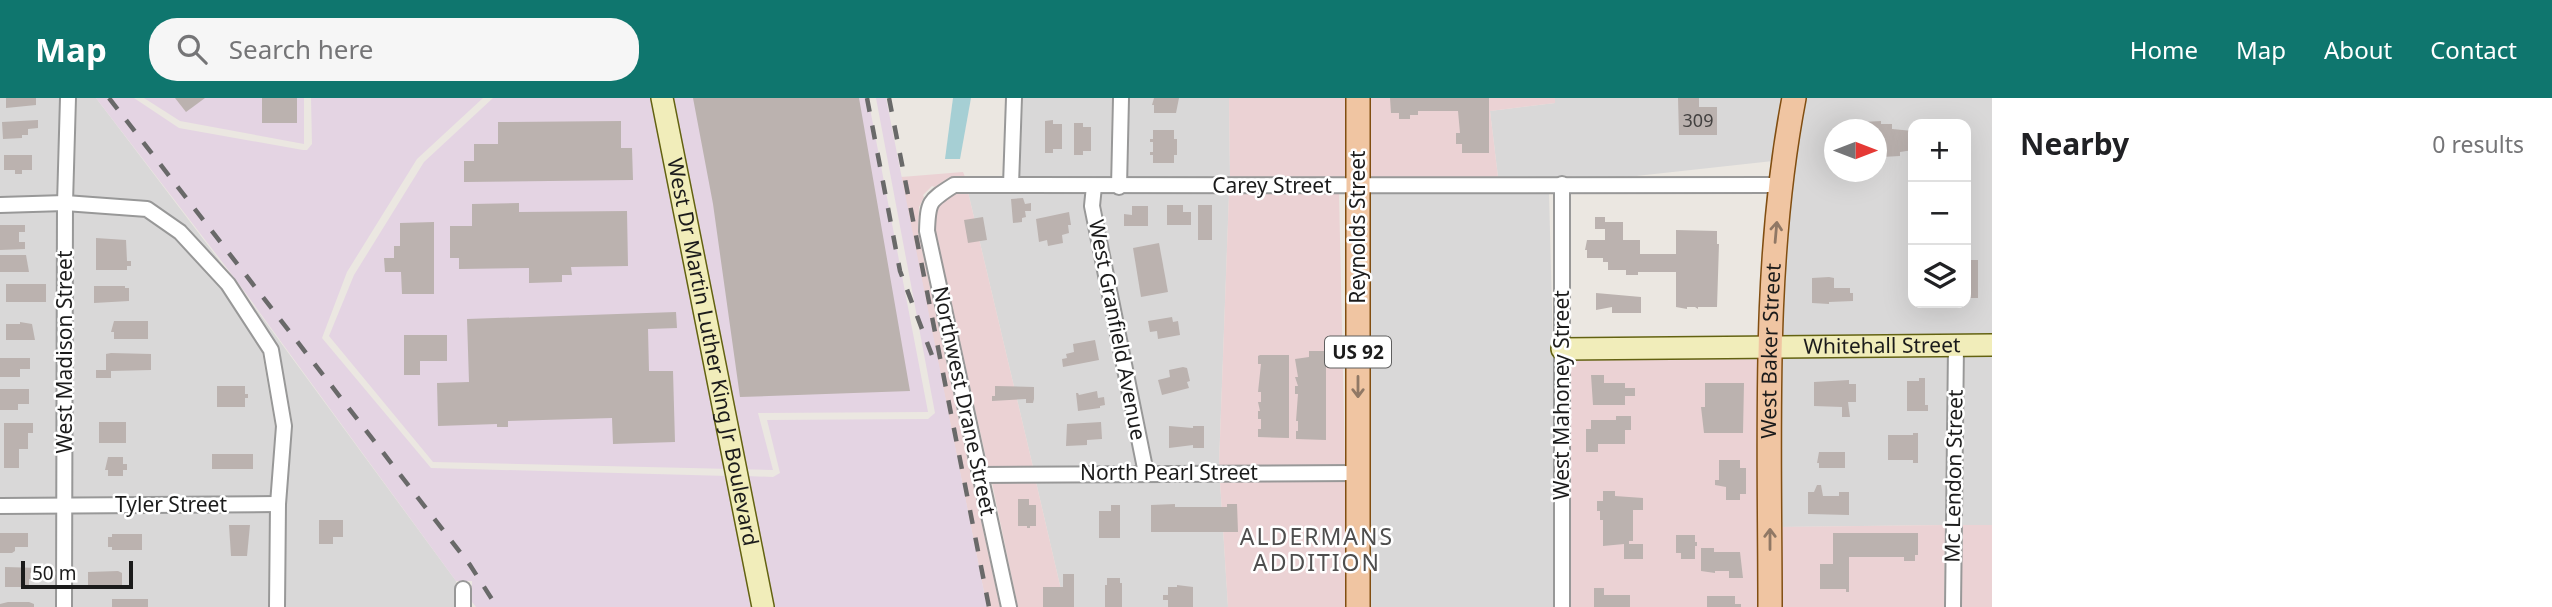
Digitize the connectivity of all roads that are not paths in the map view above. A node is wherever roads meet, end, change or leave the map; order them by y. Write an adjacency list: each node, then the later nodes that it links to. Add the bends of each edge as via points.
1 (68, 98): 14 (street, West Madison Street)
2 (662, 98): 30 (street, West Dr Martin Luther King Jr Boulevard)
3 (1014, 98): 8 (street)
4 (1121, 98): 12 (street)
5 (1358, 98): 9 (main road, Reynolds Street / US 92)
6 (1794, 98): 10 (main road, West Baker Street)
7 (1562, 184): 9 (street, Carey Street); 10 (street, Carey Street); 18 (street, West Mahoney Street)
8 (1011, 185): 11 (street, Carey Street); 13 (street, Carey Street, via 954,185)
9 (1359, 185): 12 (street, Carey Street); 21 (main road, Reynolds Street / US 92, one-way to 21)
10 (1780, 185): 19 (main road, West Baker Street, one-way to 10)
11 (1094, 186): 12 (street, Carey Street); 20 (street, West Granfield Avenue, via 1092,206)
12 (1119, 187)
13 (935, 197): 22 (street, Northwest Drane Street, via 927,208 927,230)
14 (65, 203): 15 (street); 23 (street, via 147,209 180,232 229,284 271,350 284,426); 24 (street, West Madison Street)
15 (0, 205)
16 (1992, 345): 17 (street, Whitehall Street)
17 (1956, 346): 19 (street, Whitehall Street); 35 (street, Mc Lendon Street)
18 (1562, 349): 19 (street, Whitehall Street); 33 (street, West Mahoney Street)
19 (1771, 349): 34 (main road, West Baker Street, one-way to 19)
20 (1146, 473): 21 (street, North Pearl Street); 22 (street, North Pearl Street)
21 (1357, 473): 32 (main road, Reynolds Street / US 92)
22 (981, 475): 31 (street, Northwest Drane Street)
23 (278, 504): 24 (street, Tyler Street); 28 (street)
24 (64, 505): 25 (street, Tyler Street); 27 (street, West Madison Street)
25 (0, 506)
26 (463, 589): 29 (street)
27 (64, 607)
28 (277, 607)
29 (463, 607)
30 (763, 607)
31 (1009, 607)
32 (1358, 607)
33 (1562, 607)
34 (1770, 607)
35 (1953, 607)

